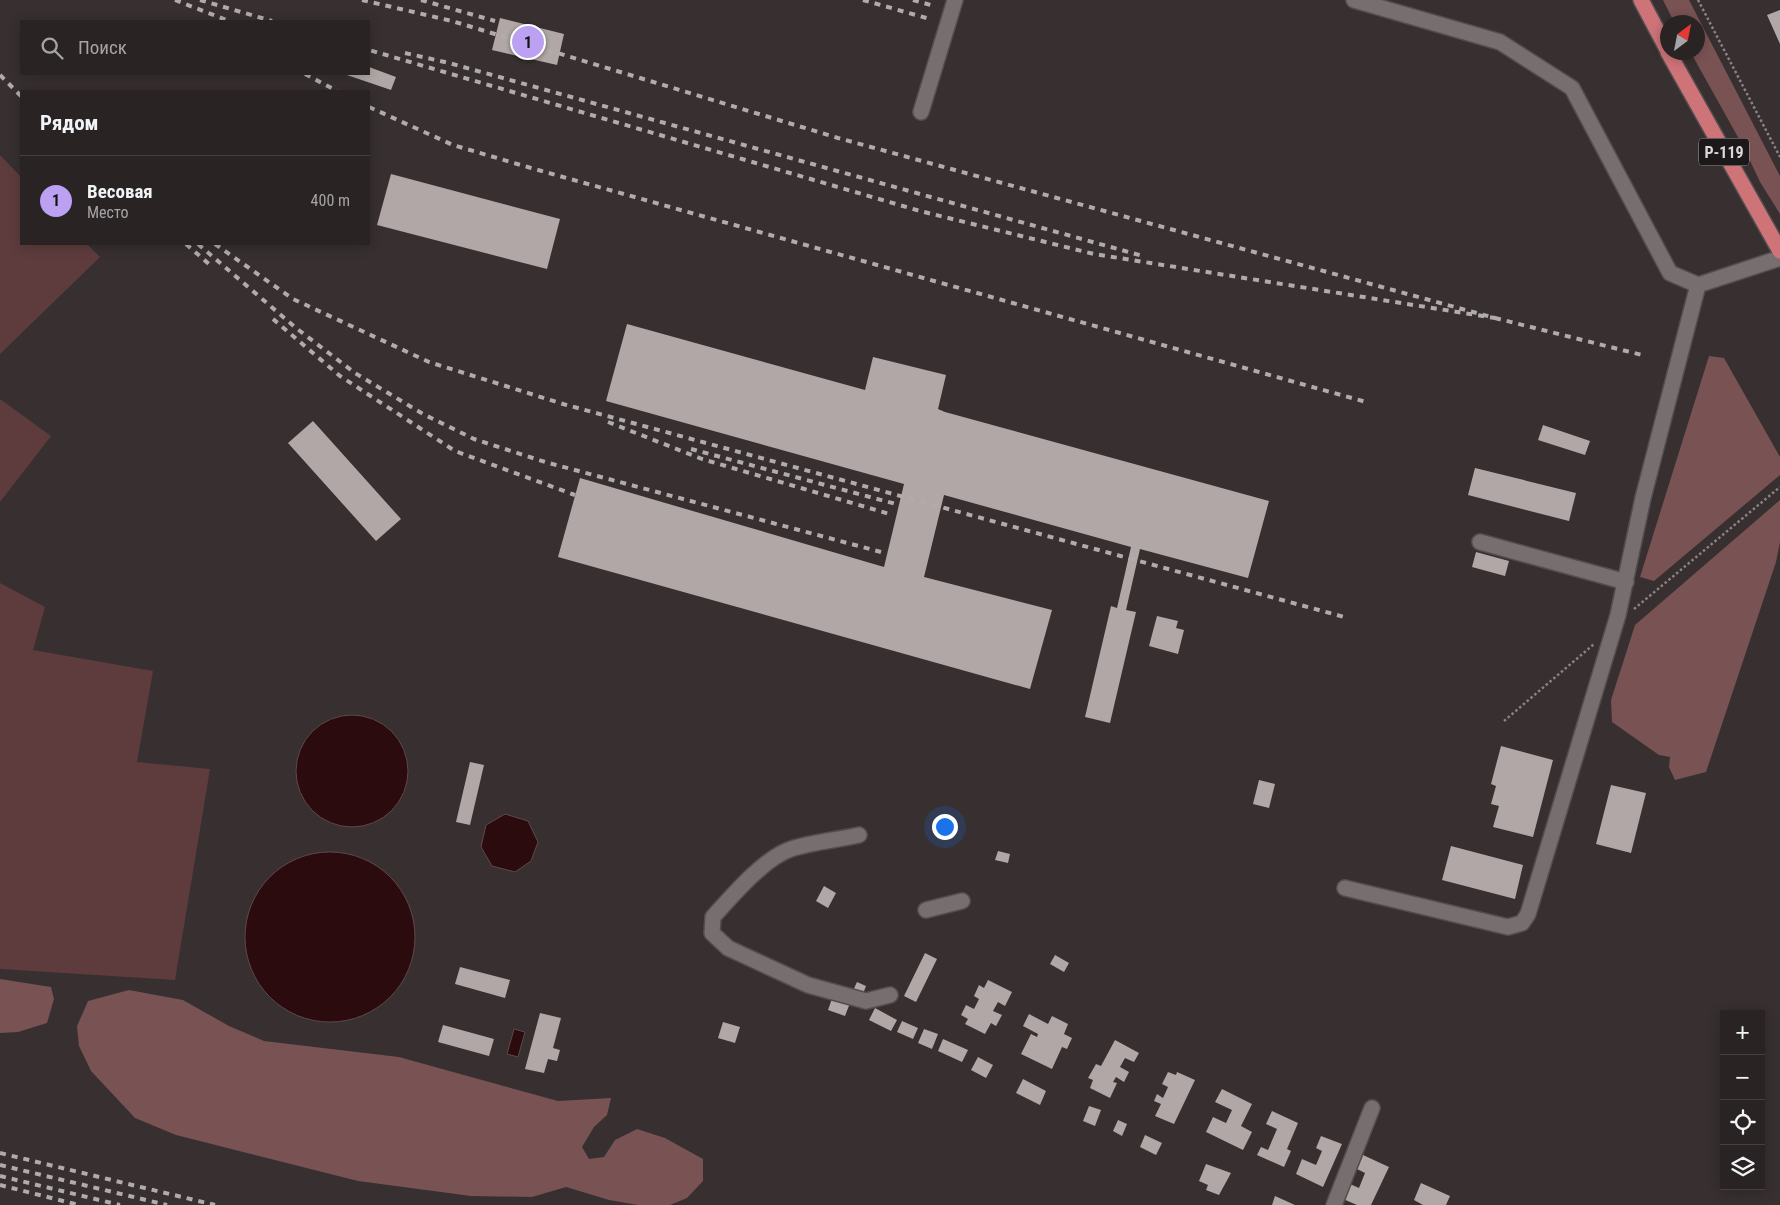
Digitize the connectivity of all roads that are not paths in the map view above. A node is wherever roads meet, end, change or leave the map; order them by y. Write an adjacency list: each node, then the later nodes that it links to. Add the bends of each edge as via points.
1 (955, 0): 6 (street)
2 (1354, 0): 9 (street, via 1500,42 1572,88 1670,273)
3 (1641, 0): 4 (highway, Р-119)
4 (1660, 37)
5 (1673, 60): 7 (highway, Р-119)
6 (922, 112)
7 (1780, 250)
8 (1780, 258): 9 (street)
9 (1698, 285): 11 (street, via 1643,498)
10 (1480, 542): 11 (street)
11 (1626, 582): 13 (street, via 1528,914 1522,923 1508,927)
12 (860, 835): 16 (street, via 790,849 752,874 712,917 712,933 728,948 808,985 866,1001)
13 (1345, 888)
14 (962, 901): 15 (street)
15 (926, 910)
16 (890, 995)
17 (1372, 1108): 18 (street)
18 (1334, 1205)

